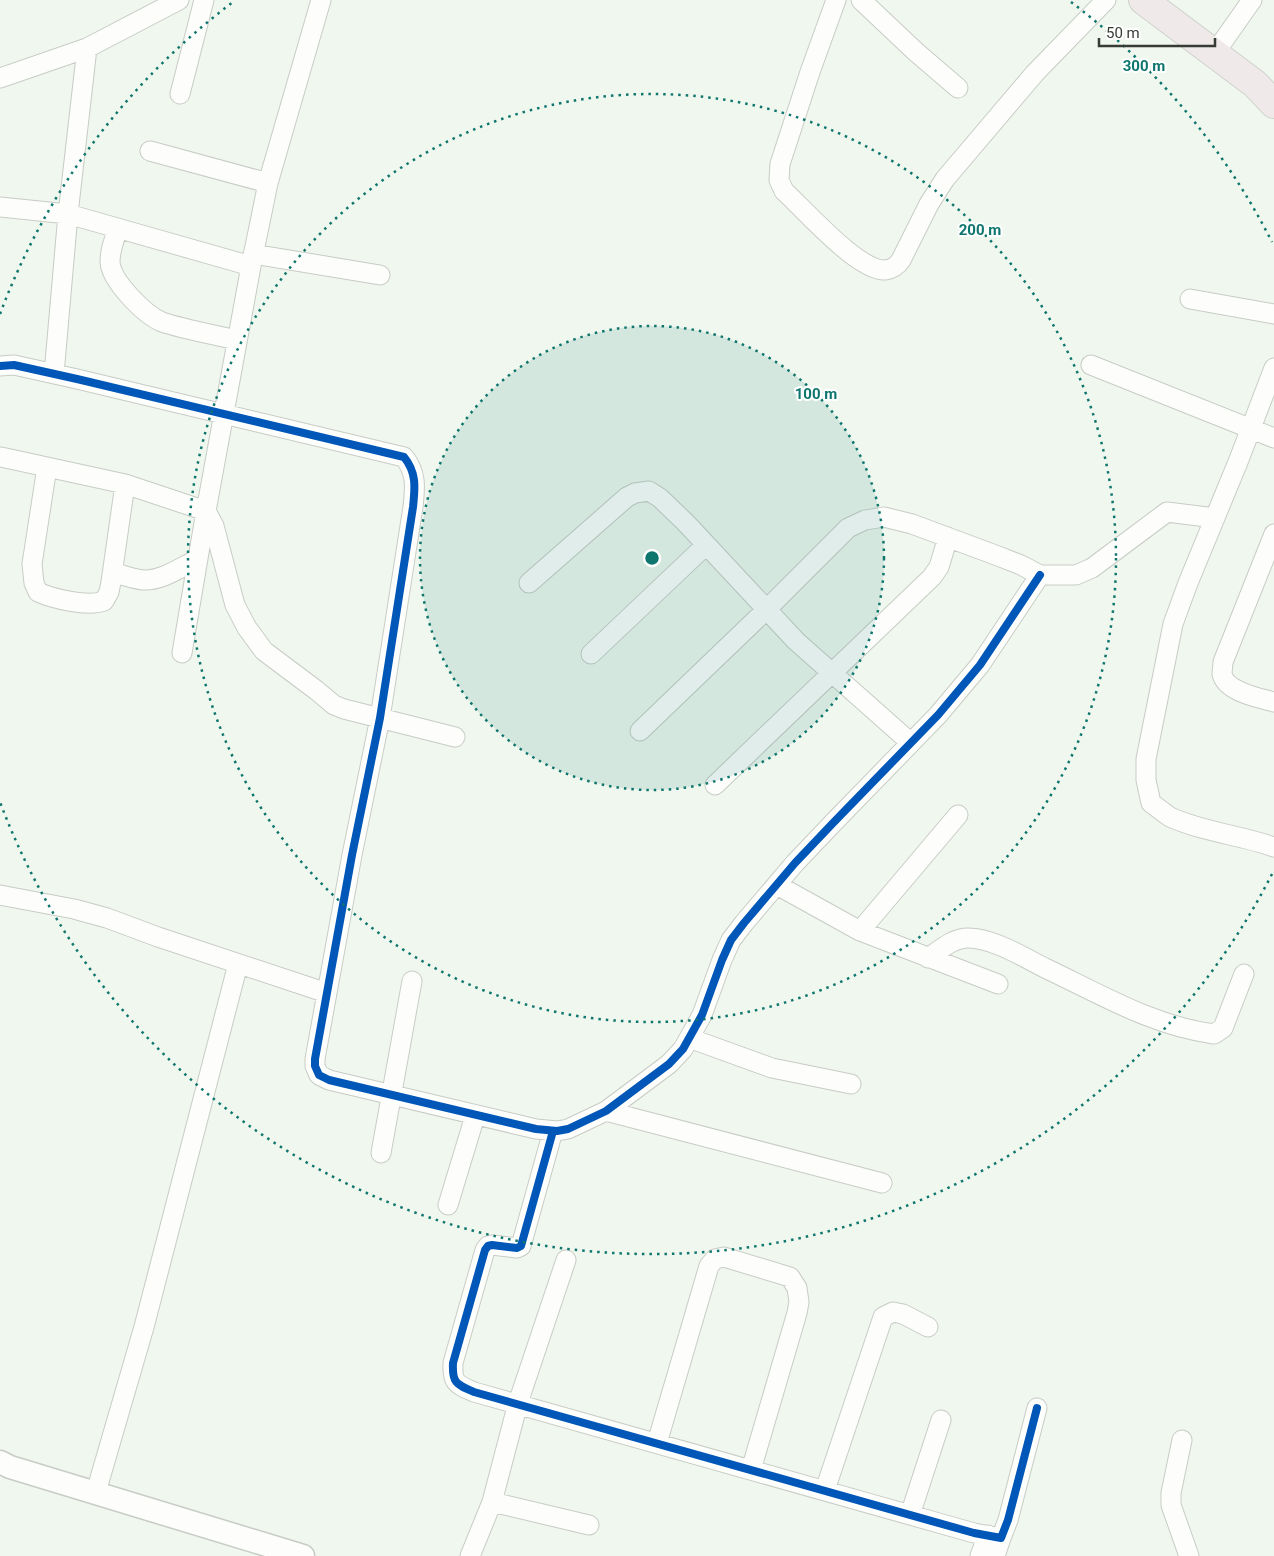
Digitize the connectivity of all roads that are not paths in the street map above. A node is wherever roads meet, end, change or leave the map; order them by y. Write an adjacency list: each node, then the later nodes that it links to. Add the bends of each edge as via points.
1 (204, 0): 13 (street)
2 (321, 0): 16 (street)
3 (836, 0): 5 (street, via 780,164 779,180 784,191 849,253 884,270 896,267 901,260 945,179 1035,73)
4 (861, 0): 12 (street)
5 (1106, 0)
6 (1143, 0): 10 (main road)
7 (1252, 0): 10 (street)
8 (176, 1): 9 (street)
9 (87, 48): 11 (street); 18 (street)
10 (1214, 54): 14 (main road, via 1254,84)
11 (0, 78)
12 (958, 88)
13 (180, 94)
14 (1274, 104)
15 (150, 151): 16 (street)
16 (268, 183): 20 (street)
17 (0, 207): 18 (street)
18 (68, 214): 19 (street); 28 (street)
19 (118, 228): 20 (street); 24 (street, via 110,264 115,277 138,304 160,321)
20 (252, 260): 21 (street); 24 (street)
21 (380, 275)
22 (1190, 299): 23 (street)
23 (1274, 314)
24 (237, 340): 29 (street)
25 (1091, 365): 30 (street)
26 (0, 366): 28 (street, via 14,365)
27 (1274, 368): 30 (street)
28 (54, 374): 29 (street)
29 (224, 414): 35 (street); 49 (street, via 404,457 410,465 415,487 413,507)
30 (1251, 428): 31 (street); 36 (street)
31 (1274, 438)
32 (1, 457): 33 (street)
33 (47, 467): 34 (street); 41 (street, via 32,564 38,592 49,597 97,604 104,602)
34 (125, 484): 35 (street); 41 (street)
35 (206, 511): 40 (street); 49 (street, via 214,526 235,605 264,651 334,705)
36 (1215, 518): 42 (street, via 1167,512 1092,568 1076,575); 55 (street, via 1174,624 1146,759 1146,780 1151,803 1169,816)
37 (1274, 534): 48 (street, via 1223,662 1222,674 1228,684 1245,694)
38 (948, 537): 42 (street); 44 (street, via 884,517 865,520 848,528); 47 (street, via 932,576)
39 (706, 545): 43 (street, via 660,498 649,491 636,493 626,497); 44 (street); 46 (street)
40 (198, 559): 41 (street, via 152,579 142,580); 45 (street)
41 (113, 572)
42 (1040, 575): 52 (street, via 980,665)
43 (530, 584)
44 (766, 609): 47 (street); 50 (street)
45 (182, 653)
46 (591, 654)
47 (832, 673): 52 (street); 53 (street)
48 (1274, 702)
49 (380, 718): 51 (street); 64 (street)
50 (640, 732)
51 (455, 737)
52 (911, 743): 56 (street)
53 (715, 785)
54 (958, 815): 58 (street)
55 (1274, 847)
56 (777, 884): 58 (street); 65 (street, via 731,940 702,1015)
57 (0, 895): 60 (street, via 107,918)
58 (860, 931): 59 (street)
59 (928, 958): 61 (street, via 957,940 982,940 1139,1014 1177,1027 1214,1034 1223,1028); 63 (street)
60 (238, 964): 64 (street); 84 (street, via 147,1317)
61 (1244, 974)
62 (412, 981): 67 (street)
63 (998, 984)
64 (327, 993): 67 (street, via 315,1059 319,1075)
65 (689, 1038): 66 (street, via 772,1068); 68 (street, via 669,1064)
66 (851, 1084)
67 (392, 1095): 69 (street); 71 (street)
68 (606, 1110): 70 (street, via 568,1128); 72 (street)
69 (475, 1116): 70 (street); 73 (street)
70 (553, 1131): 76 (street, via 521,1246 492,1245 485,1250 453,1363 453,1376 460,1386)
71 (382, 1153)
72 (882, 1183)
73 (448, 1205)
74 (566, 1260): 76 (street)
75 (928, 1327): 83 (street, via 903,1314 893,1312 883,1316)
76 (518, 1403): 80 (street); 85 (street)
77 (1038, 1408): 88 (street, via 1008,1520)
78 (941, 1420): 86 (street)
79 (1182, 1440): 92 (street, via 1171,1505)
80 (657, 1443): 82 (street); 82 (street, via 709,1266 715,1259 724,1257 790,1277 797,1288 797,1313)
81 (0, 1462): 84 (street)
82 (751, 1470): 83 (street)
83 (825, 1490): 86 (street)
84 (96, 1492): 89 (street)
85 (492, 1502): 87 (street); 90 (street)
86 (910, 1515): 88 (street, via 974,1533)
87 (589, 1525)
88 (994, 1543): 91 (street)
89 (303, 1556)
90 (470, 1556)
91 (980, 1556)
92 (1189, 1556)

